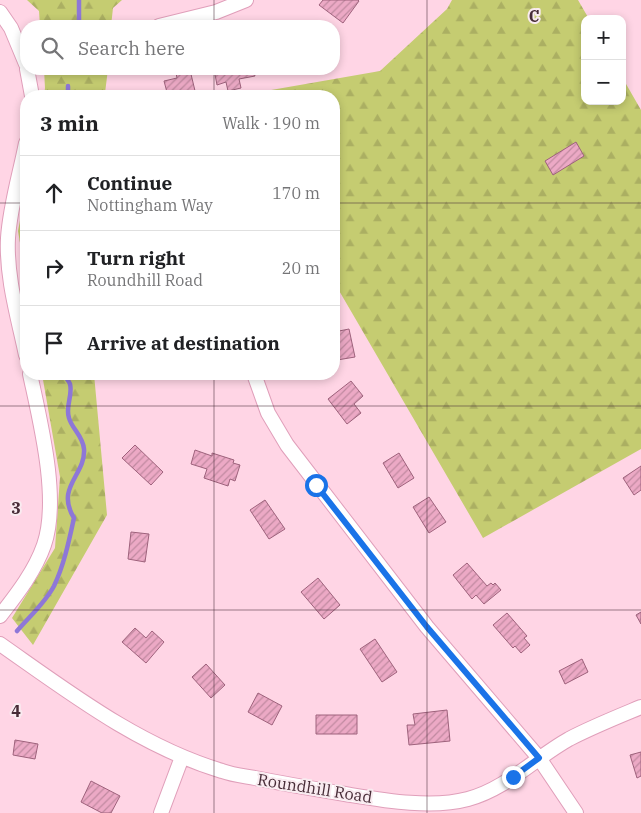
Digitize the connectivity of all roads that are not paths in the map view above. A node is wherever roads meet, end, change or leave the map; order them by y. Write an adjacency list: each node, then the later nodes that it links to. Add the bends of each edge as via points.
1 (246, 0): 3 (street)
2 (0, 12): 4 (street)
3 (183, 20)
4 (20, 48)
5 (28, 75): 6 (street)
6 (31, 90)
7 (20, 172): 8 (street, via 8,237 11,281)
8 (20, 325)
9 (31, 380): 11 (street, via 44,440 49,518 44,544 31,572)
10 (256, 380): 15 (street, via 268,413 304,469 427,627)
11 (0, 616)
12 (0, 644): 14 (street, Roundhill Road, via 68,693 146,740)
13 (641, 707): 15 (street, Roundhill Road, via 570,739)
14 (182, 757): 15 (street, Roundhill Road, via 223,772 272,782 355,796 444,803 469,799 489,790); 16 (street)
15 (539, 758): 17 (street)
16 (161, 813)
17 (576, 813)

